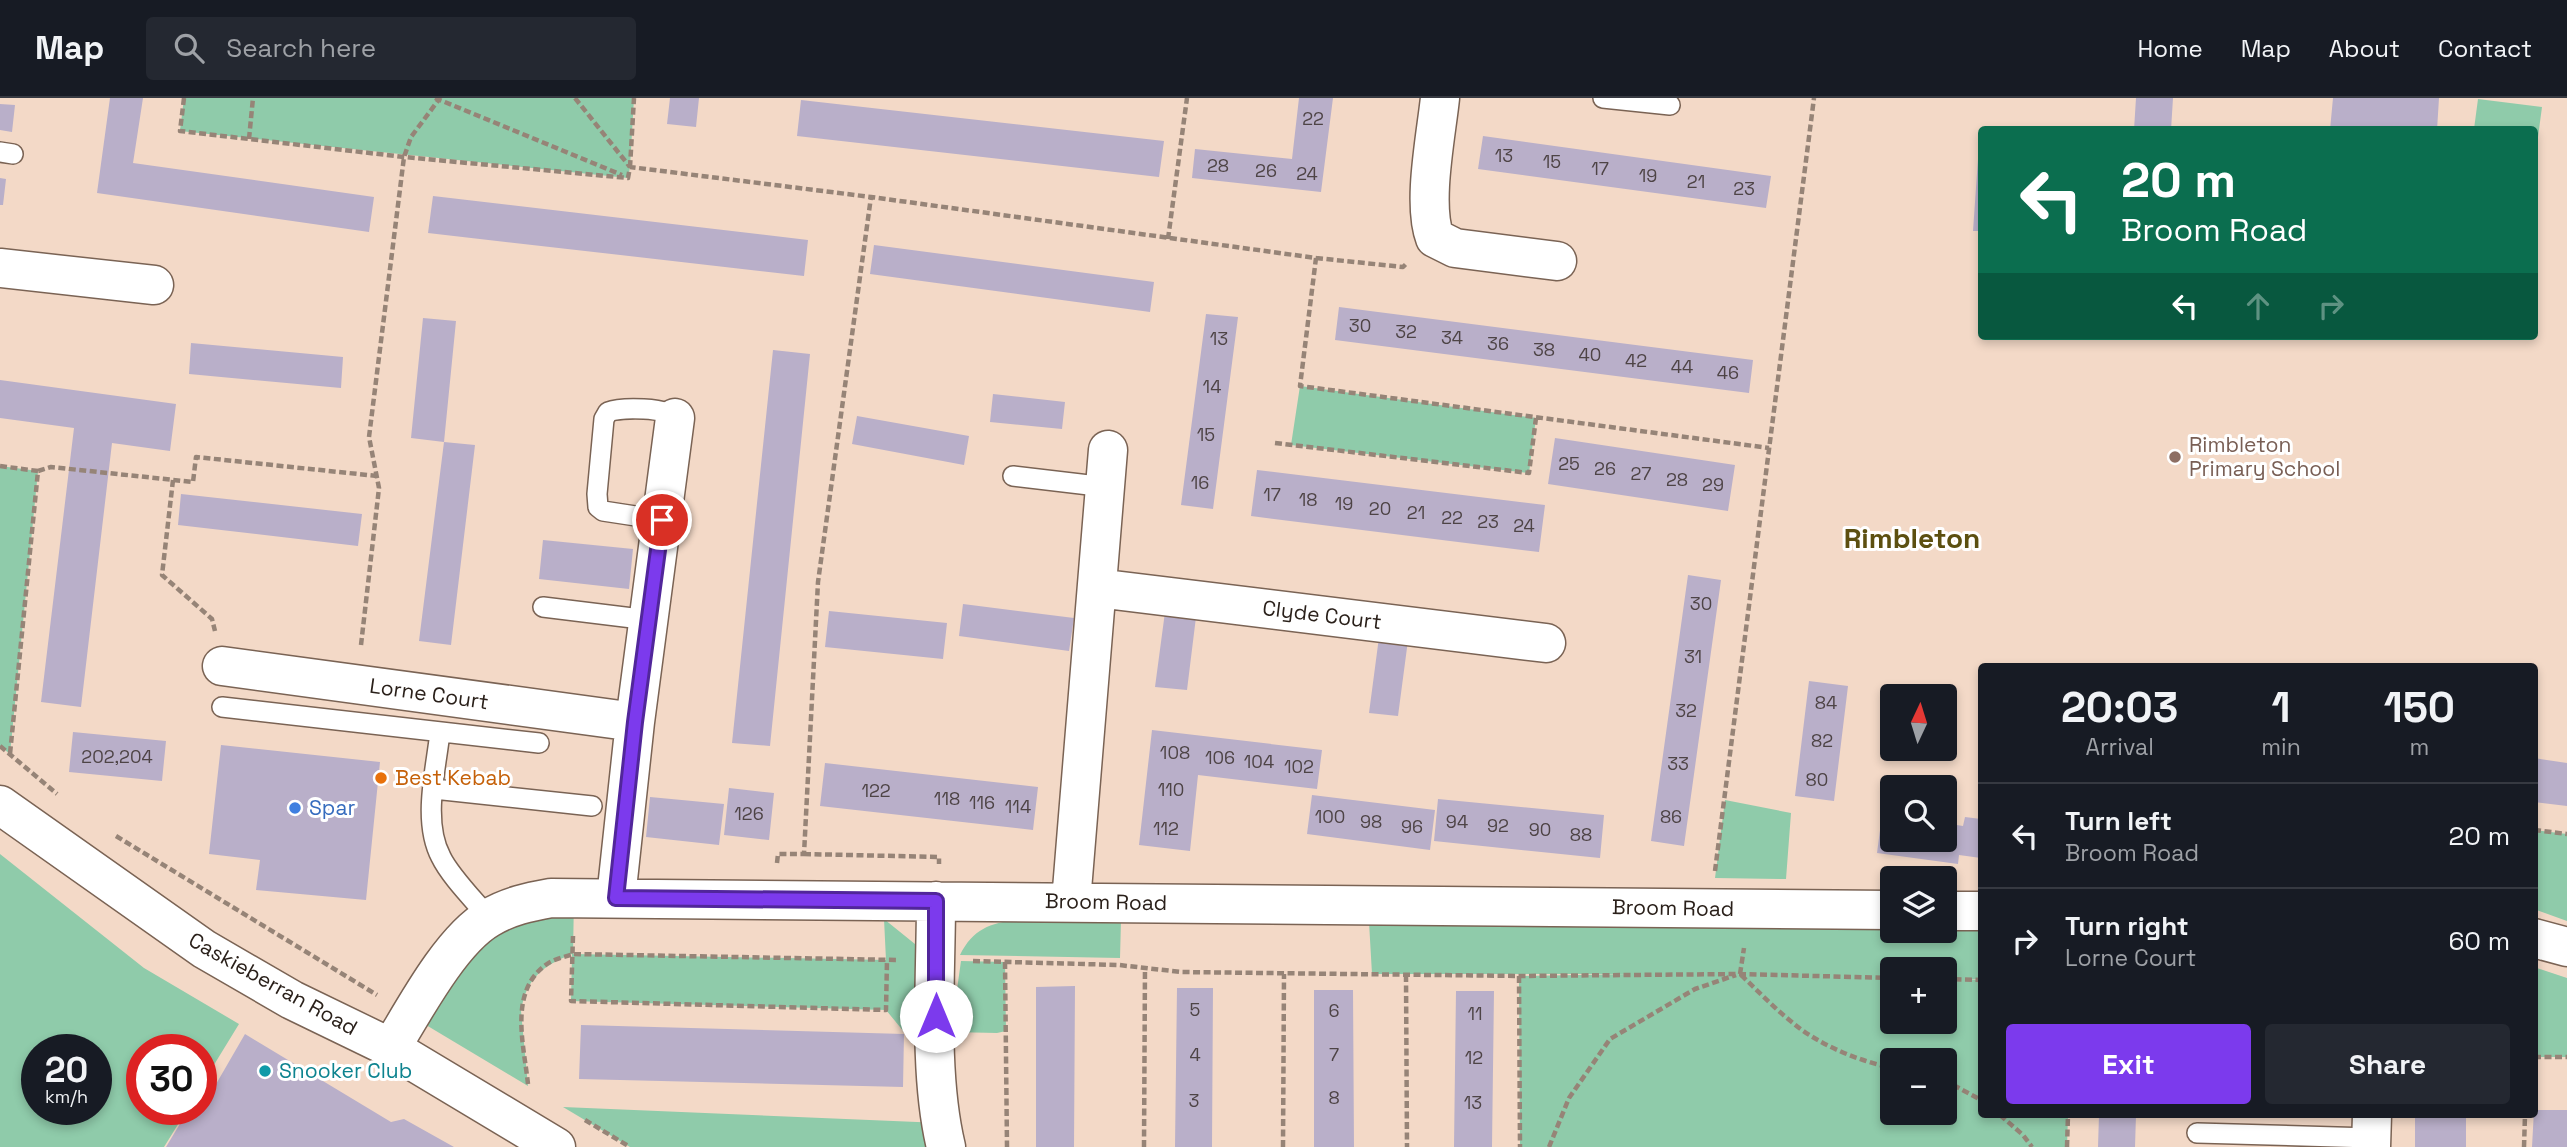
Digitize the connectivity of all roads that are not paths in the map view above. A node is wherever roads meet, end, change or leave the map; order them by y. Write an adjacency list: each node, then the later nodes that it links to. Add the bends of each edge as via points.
1 (1440, 98): 4 (street, via 1430,198 1434,238 1455,248)
2 (1603, 98): 3 (lane)
3 (1670, 105)
4 (1557, 261)
5 (0, 268): 6 (street)
6 (155, 285)
7 (675, 418): 10 (street); 10 (lane, via 669,412 621,408 608,412 604,419 598,507)
8 (1107, 469): 9 (lane); 11 (street)
9 (1013, 477)
10 (662, 520): 13 (street)
11 (1097, 589): 14 (street, Clyde Court); 25 (street)
12 (543, 607): 13 (lane)
13 (649, 620): 17 (street)
14 (1546, 643)
15 (222, 666): 17 (street, Lorne Court)
16 (222, 707): 18 (lane)
17 (635, 722): 23 (street)
18 (440, 732): 19 (lane); 20 (lane)
19 (539, 743)
20 (434, 789): 22 (lane); 29 (lane, via 433,833 441,858)
21 (0, 805): 32 (street, Caskieberran Road, via 204,949 292,1000)
22 (592, 806)
23 (616, 898): 24 (street, Broom Road); 29 (street, Broom Road, via 551,898 520,904)
24 (936, 901): 25 (street, Broom Road); 36 (street, via 936,1071)
25 (1071, 902): 26 (street, Broom Road)
26 (1880, 910)
27 (1957, 911): 28 (street)
28 (1978, 911)
29 (489, 918): 32 (street, Broom Road, via 470,932 449,958)
30 (2538, 939): 31 (street)
31 (2567, 947)
32 (391, 1048): 35 (street, Caskieberran Road)
33 (2197, 1133): 34 (lane)
34 (2371, 1133)
35 (556, 1147)
36 (946, 1147)

